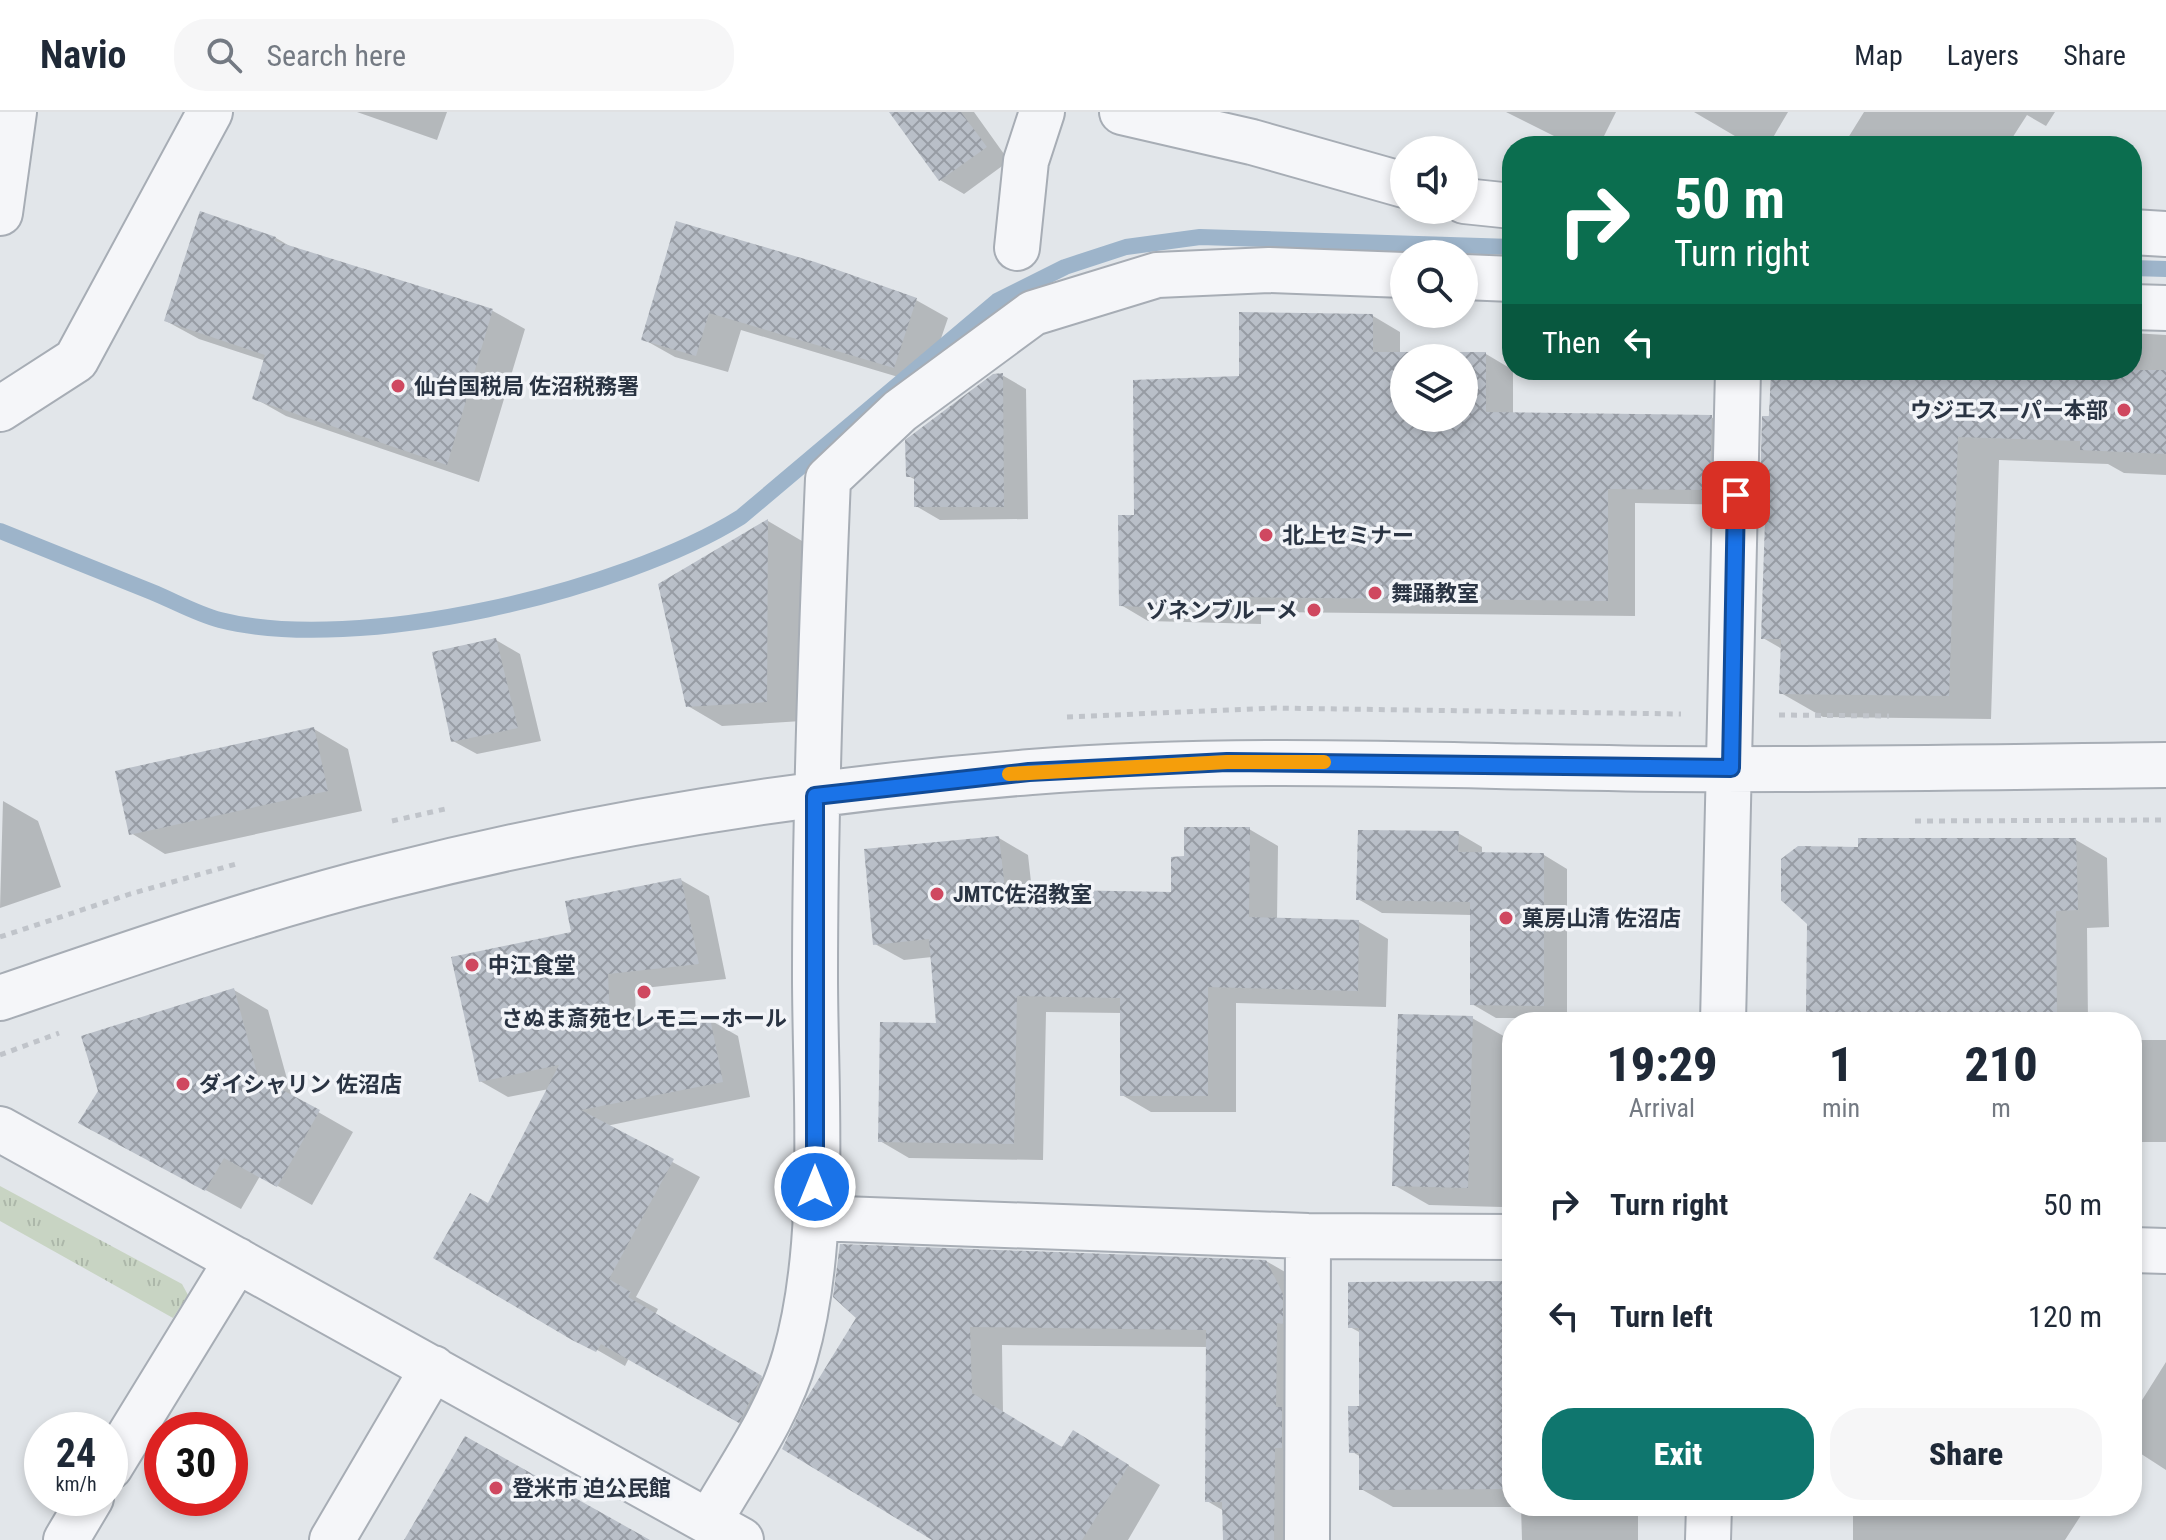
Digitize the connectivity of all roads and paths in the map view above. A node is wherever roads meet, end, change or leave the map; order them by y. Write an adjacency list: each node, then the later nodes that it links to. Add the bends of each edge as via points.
1 (14, 112): 8 (street)
2 (210, 112): 18 (street, via 76,360)
3 (1042, 112): 11 (street, via 1026,161)
4 (1122, 112): 5 (street)
5 (1390, 181)
6 (1478, 202): 7 (street)
7 (1502, 205)
8 (0, 213)
9 (2142, 233): 10 (street)
10 (2166, 234)
11 (1017, 248)
12 (1390, 274): 21 (street, via 1269,270 1157,275 1033,313 900,411 828,479)
13 (1478, 278): 14 (street)
14 (1502, 279)
15 (2142, 307): 16 (street)
16 (2166, 308)
17 (1738, 380): 20 (street)
18 (0, 409)
19 (2166, 765): 20 (street)
20 (1731, 768): 21 (street, via 1227,762 1029,772); 25 (street)
21 (815, 796): 24 (street, via 595,831 390,875 193,931); 27 (street)
22 (2166, 820): 23 (path)
23 (1914, 821)
24 (0, 998)
25 (1723, 1012)
26 (0, 1129): 32 (street)
27 (815, 1218): 28 (street); 37 (street, via 810,1288 795,1358)
28 (1308, 1236): 29 (street); 40 (street)
29 (1502, 1237)
30 (2142, 1250): 31 (street)
31 (2166, 1251)
32 (237, 1260): 33 (street); 34 (street)
33 (433, 1368): 37 (street); 39 (street)
34 (128, 1438)
35 (80, 1516): 38 (street)
36 (1709, 1516): 41 (street)
37 (725, 1531)
38 (66, 1540)
39 (332, 1540)
40 (1307, 1540)
41 (1708, 1540)

